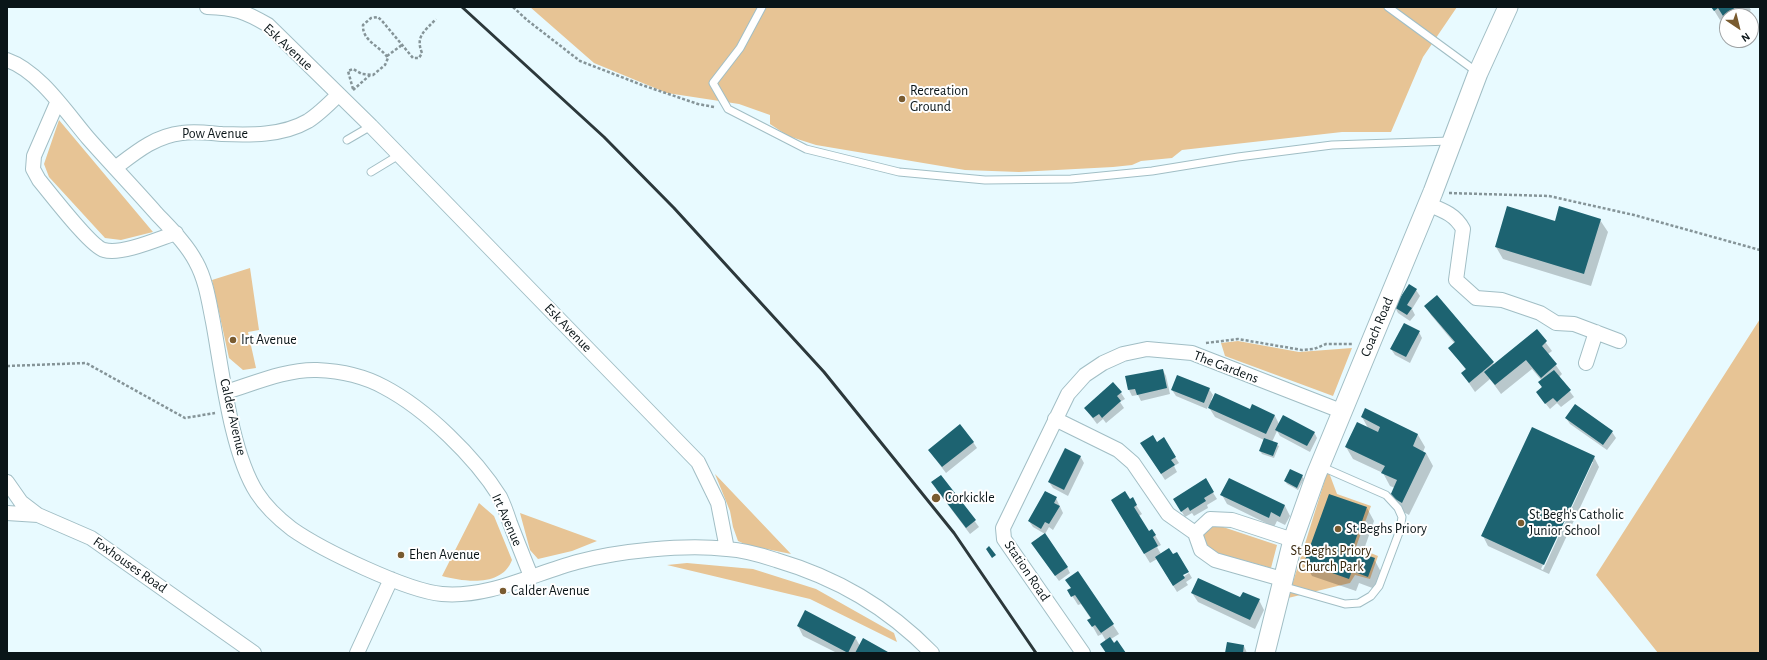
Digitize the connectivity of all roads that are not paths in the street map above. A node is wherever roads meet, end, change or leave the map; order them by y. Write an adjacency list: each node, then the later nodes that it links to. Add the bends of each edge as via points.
1 (207, 7): 7 (street, Esk Avenue, via 232,8 250,14 268,25)
2 (762, 7): 11 (lane, via 740,48 714,83 728,109 806,149 899,172 985,180 1079,178 1152,171 1238,156 1332,145)
3 (1388, 7): 6 (lane)
4 (1508, 7): 6 (street, Coach Road)
5 (7, 60): 8 (street, Calder Avenue, via 28,71)
6 (1478, 73): 11 (street, Coach Road)
7 (338, 95): 9 (street, Esk Avenue); 13 (street, Pow Avenue, via 307,121 271,133 182,133 150,142)
8 (57, 102): 13 (street, Calder Avenue); 16 (street, via 34,156 33,169 39,180 92,241 103,250 117,251)
9 (372, 127): 10 (lane); 12 (street, Esk Avenue)
10 (347, 140)
11 (1451, 141): 15 (street, Coach Road)
12 (399, 155): 14 (lane); 29 (street, Esk Avenue, via 698,462 718,503)
13 (115, 168): 16 (street, Calder Avenue)
14 (371, 172)
15 (1430, 198): 17 (street, via 1452,215 1463,229 1456,280 1476,298 1502,300 1540,313 1556,323 1574,324); 21 (street, Coach Road)
16 (176, 234): 20 (street, Calder Avenue, via 197,263 204,283)
17 (1596, 332): 18 (street); 19 (street)
18 (1619, 341)
19 (1586, 363)
20 (226, 392): 30 (street, Irt Avenue, via 288,373 316,370 349,373 384,386 440,429 483,473 500,499); 31 (street, Calder Avenue, via 239,450 247,472 256,492 272,512 312,542)
21 (1341, 411): 22 (street, The Gardens, via 1201,356 1174,350 1148,349 1123,354 1085,375 1068,394); 23 (street, Coach Road)
22 (1055, 419): 27 (street, via 1118,450 1133,463 1168,514); 36 (street, Station Road, via 1003,528 1004,539)
23 (1320, 466): 28 (street, Coach Road); 32 (lane, via 1386,495 1398,508 1402,517 1400,530 1379,586 1372,596 1360,604 1345,604)
24 (7, 482): 26 (street, Foxhouses Road, via 22,502)
25 (7, 513): 26 (street)
26 (38, 514): 33 (street, Foxhouses Road, via 92,538)
27 (1195, 533): 28 (street, via 1210,519 1232,520); 32 (street, via 1201,550 1215,560)
28 (1293, 540): 32 (street, Coach Road)
29 (727, 549): 30 (street, Calder Avenue, via 687,548 618,554 578,562); 35 (street, Calder Avenue, via 791,565 858,594 889,615)
30 (531, 576): 31 (street, Calder Avenue, via 465,594 439,594)
31 (391, 578): 34 (street)
32 (1282, 583): 37 (street, Coach Road)
33 (254, 653)
34 (357, 653)
35 (932, 653)
36 (1083, 653)
37 (1265, 653)

